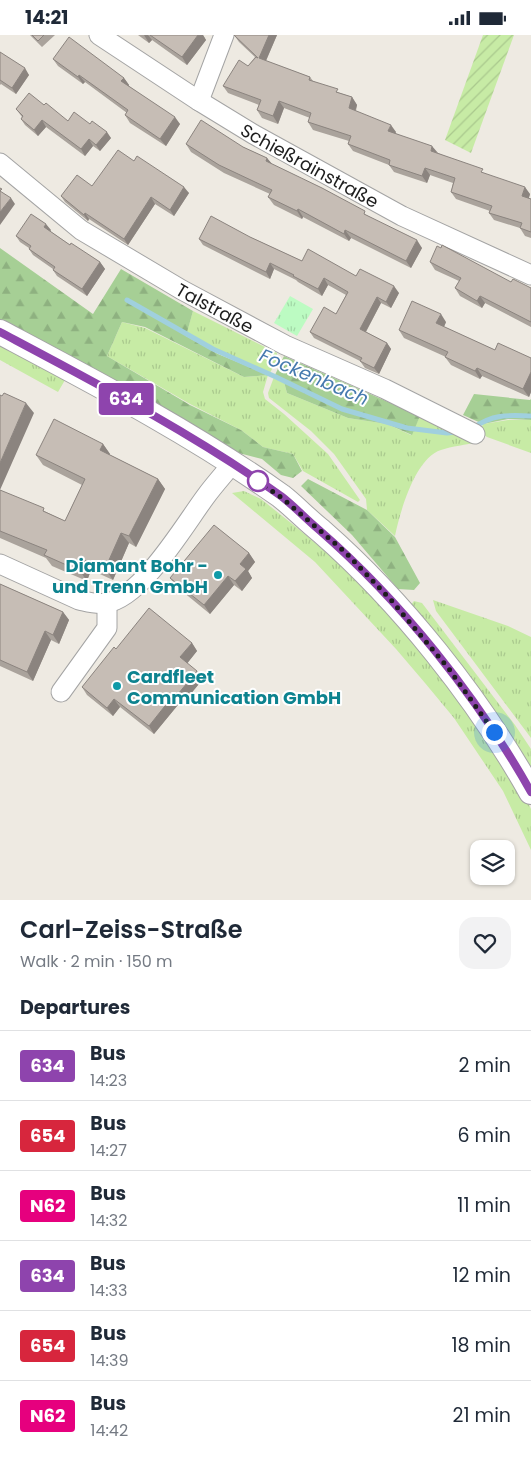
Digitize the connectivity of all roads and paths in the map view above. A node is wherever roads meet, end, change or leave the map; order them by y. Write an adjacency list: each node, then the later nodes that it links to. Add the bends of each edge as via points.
1 (99, 35): 3 (street, Schießrainstraße)
2 (224, 35): 3 (street)
3 (200, 101): 5 (street, Schießrainstraße, via 402,216)
4 (0, 163): 7 (street, Talstraße, via 81,230 182,291 285,345)
5 (531, 275)
6 (0, 332): 8 (street, via 122,396)
7 (467, 429)
8 (233, 463): 10 (street, via 144,580); 12 (street, via 282,498 345,552 391,600 486,719)
9 (0, 564): 10 (street, via 79,600)
10 (107, 603): 11 (street, via 108,629)
11 (61, 691)
12 (531, 792)

